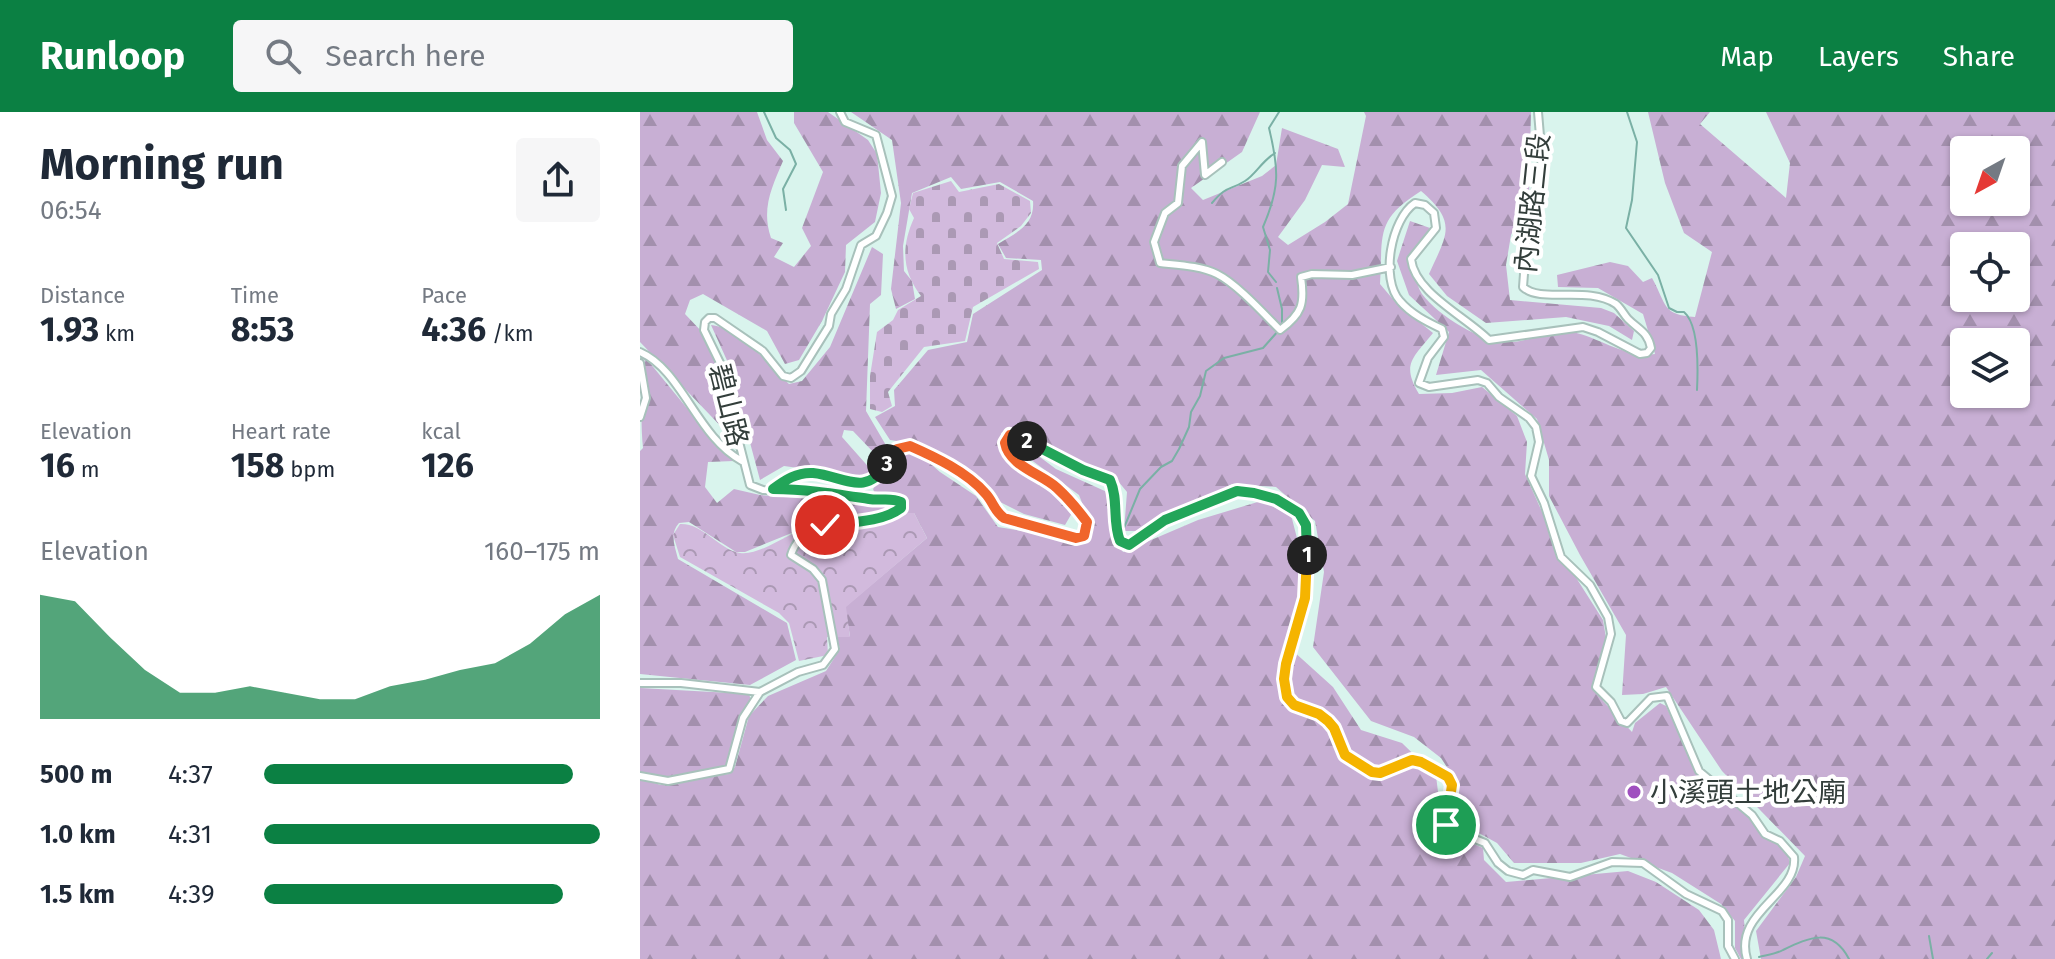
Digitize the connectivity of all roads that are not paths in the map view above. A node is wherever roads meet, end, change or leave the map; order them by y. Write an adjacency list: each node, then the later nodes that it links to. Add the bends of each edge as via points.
1 (840, 112): 8 (street, 碧山路, via 845,122 876,135 892,196 876,236 861,245 817,348 791,378 715,318 704,326 725,373 728,417)
2 (1538, 112): 4 (street, 內湖路三段, via 1542,160 1529,208 1523,287 1534,295 1585,293 1616,305 1648,336 1647,353 1583,327 1489,340 1427,290 1412,271 1411,259 1436,228 1434,213 1425,205 1409,207 1397,225)
3 (1222, 162): 4 (street, via 1205,175 1202,142 1182,166 1178,203 1165,213 1154,242 1160,263 1217,274 1280,330 1295,318 1304,298 1301,277)
4 (1391, 267): 14 (street, 內湖路三段, via 1399,300 1442,329 1444,337 1428,358 1419,383 1487,383 1536,427 1539,442 1531,476 1561,557 1590,585 1608,617 1611,634 1596,687 1627,723 1651,698 1667,696 1699,771 1794,857 1792,871 1744,938)
5 (640, 352): 8 (street, via 682,391 702,426 726,452)
6 (640, 363): 7 (street, via 646,398)
7 (640, 417)
8 (742, 461): 9 (street, 碧山路, via 750,485)
9 (773, 489): 11 (street, via 892,499 901,502 901,508 882,517 825,525 793,548 791,555 822,580 835,649 823,665); 13 (street, via 789,477 811,473 872,482 897,449 910,446 987,494 1004,518 1084,536 1087,522 1056,486 1006,450 1010,435 1110,480 1115,527 1120,541 1129,545 1165,520 1237,491 1276,499 1299,513 1306,525 1305,598 1284,679 1290,702 1328,721 1345,755 1372,772 1412,760 1448,777 1452,785 1446,825 1485,843 1508,871 1570,877 1612,862 1632,861 1652,868 1686,894 1722,911)
10 (640, 683): 11 (street)
11 (760, 692): 12 (street, via 743,718 729,769 668,781)
12 (640, 776)
13 (1735, 959)
14 (1747, 959)

